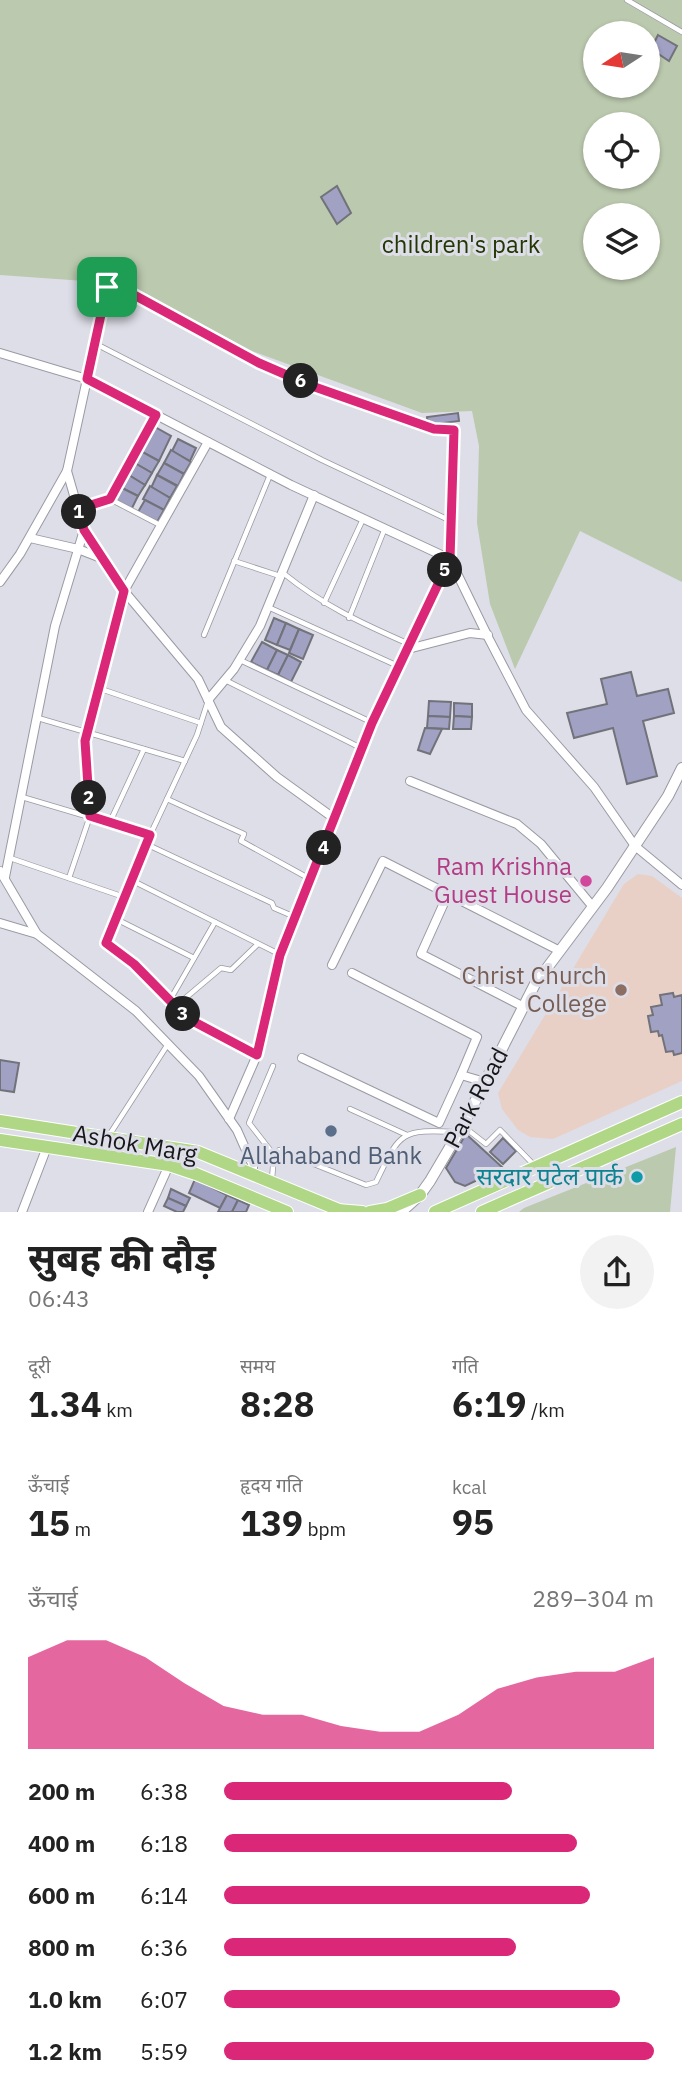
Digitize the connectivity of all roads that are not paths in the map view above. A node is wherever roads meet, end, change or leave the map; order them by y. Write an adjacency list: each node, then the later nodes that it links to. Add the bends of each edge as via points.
1 (627, 0): 2 (lane)
2 (682, 32)
3 (95, 343): 5 (street); 14 (lane); 14 (street, via 107,287 125,290 280,372 434,429 454,430)
4 (0, 353): 5 (street)
5 (87, 379): 6 (street); 8 (street)
6 (156, 415): 7 (street); 11 (lane)
7 (208, 442): 9 (street); 15 (street)
8 (67, 471): 12 (street); 18 (street)
9 (270, 474): 10 (street); 22 (lane)
10 (314, 495): 13 (street); 23 (street)
11 (110, 499): 12 (lane); 15 (lane)
12 (78, 509): 17 (street)
13 (363, 518): 16 (street); 26 (lane)
14 (452, 521): 21 (street)
15 (160, 526): 25 (street)
16 (384, 528): 21 (street); 28 (lane)
17 (84, 530): 19 (street); 20 (street)
18 (30, 538): 19 (street); 24 (street)
19 (78, 549): 20 (street); 37 (street, via 55,626)
20 (101, 558): 25 (street)
21 (450, 559): 30 (street); 31 (street)
22 (234, 561): 23 (lane); 29 (lane)
23 (281, 574): 26 (lane); 27 (street)
24 (0, 582)
25 (124, 591): 35 (lane); 36 (street, via 198,679)
26 (324, 603): 28 (lane)
27 (268, 607): 32 (street); 33 (lane)
28 (349, 618): 31 (lane)
29 (204, 635)
30 (488, 635): 31 (street, via 470,633); 54 (street, via 526,709 594,787)
31 (409, 647): 33 (street)
32 (239, 659): 34 (street); 39 (lane)
33 (399, 667): 39 (street)
34 (224, 680): 36 (street); 42 (lane)
35 (98, 688): 38 (lane); 40 (lane)
36 (208, 700): 38 (lane); 50 (street, via 221,727)
37 (37, 718): 40 (lane); 47 (street)
38 (201, 723): 43 (lane)
39 (372, 723): 42 (street)
40 (87, 732): 41 (lane); 49 (lane)
41 (144, 749): 43 (lane); 51 (lane)
42 (362, 749): 50 (street)
43 (185, 761): 48 (lane)
44 (682, 768): 46 (street, Park Road)
45 (410, 781): 63 (street, via 517,824 541,845)
46 (677, 787): 54 (street, Park Road)
47 (21, 796): 49 (lane); 55 (street)
48 (167, 799): 52 (lane); 59 (lane, via 244,834 241,841)
49 (90, 816): 51 (lane); 57 (lane)
50 (335, 819): 59 (street)
51 (110, 822): 52 (lane)
52 (150, 835): 53 (lane)
53 (146, 844): 58 (lane); 64 (lane, via 272,902 274,908)
54 (635, 846): 60 (street); 63 (street, Park Road)
55 (9, 858): 56 (street); 57 (lane)
56 (3, 874): 68 (street)
57 (69, 878): 62 (lane)
58 (131, 880): 62 (lane); 66 (lane)
59 (311, 880): 64 (street)
60 (682, 885)
61 (448, 894): 70 (street); 73 (street, via 383,862); 77 (street, via 421,954)
62 (124, 897): 65 (lane)
63 (593, 907): 70 (street, Park Road)
64 (296, 918): 71 (street)
65 (116, 919): 72 (lane); 75 (lane, via 106,943)
66 (215, 922): 69 (lane); 72 (lane)
67 (0, 923): 68 (street)
68 (37, 934): 78 (street, via 136,1011)
69 (258, 944): 71 (lane); 76 (lane, via 231,970 221,968)
70 (560, 951): 77 (street, Park Road)
71 (280, 955): 79 (street)
72 (194, 958): 75 (lane)
73 (332, 965)
74 (352, 973): 82 (street, via 477,1037)
75 (170, 1000): 76 (lane)
76 (176, 1006): 79 (lane, via 187,1018)
77 (524, 1007): 83 (street, Park Road)
78 (168, 1044): 86 (street, via 200,1076); 91 (lane)
79 (257, 1055): 86 (street)
80 (302, 1058): 82 (street, via 439,1123)
81 (273, 1066): 94 (lane, via 249,1123)
82 (461, 1075): 83 (street)
83 (485, 1082): 89 (street, Park Road)
84 (682, 1102): 96 (main road)
85 (350, 1109): 90 (lane)
86 (229, 1119): 97 (street, via 253,1166)
87 (0, 1121): 91 (main road, Ashok Marg)
88 (682, 1124): 100 (main road)
89 (461, 1129): 90 (lane, via 418,1130); 96 (lane, via 486,1144 500,1130); 99 (street, Park Road)
90 (408, 1135): 94 (lane, via 395,1143 376,1182 366,1185 279,1150)
91 (108, 1137): 97 (main road, Ashok Marg, via 198,1152)
92 (0, 1140): 93 (main road, Ashok Marg)
93 (47, 1147): 95 (main road, Ashok Marg); 102 (street)
94 (274, 1155): 98 (lane)
95 (169, 1165): 103 (street); 104 (main road, Ashok Marg)
96 (535, 1166): 108 (main road)
97 (253, 1175): 98 (main road, Ashok Marg)
98 (271, 1183): 101 (main road, Ashok Marg)
99 (420, 1195): 106 (main road); 107 (street, Park Road)
100 (506, 1207): 109 (main road)
101 (340, 1211): 105 (main road, Ashok Marg)
102 (22, 1212)
103 (148, 1212)
104 (287, 1212)
105 (362, 1212)
106 (370, 1212)
107 (401, 1212)
108 (435, 1212)
109 (482, 1212)

